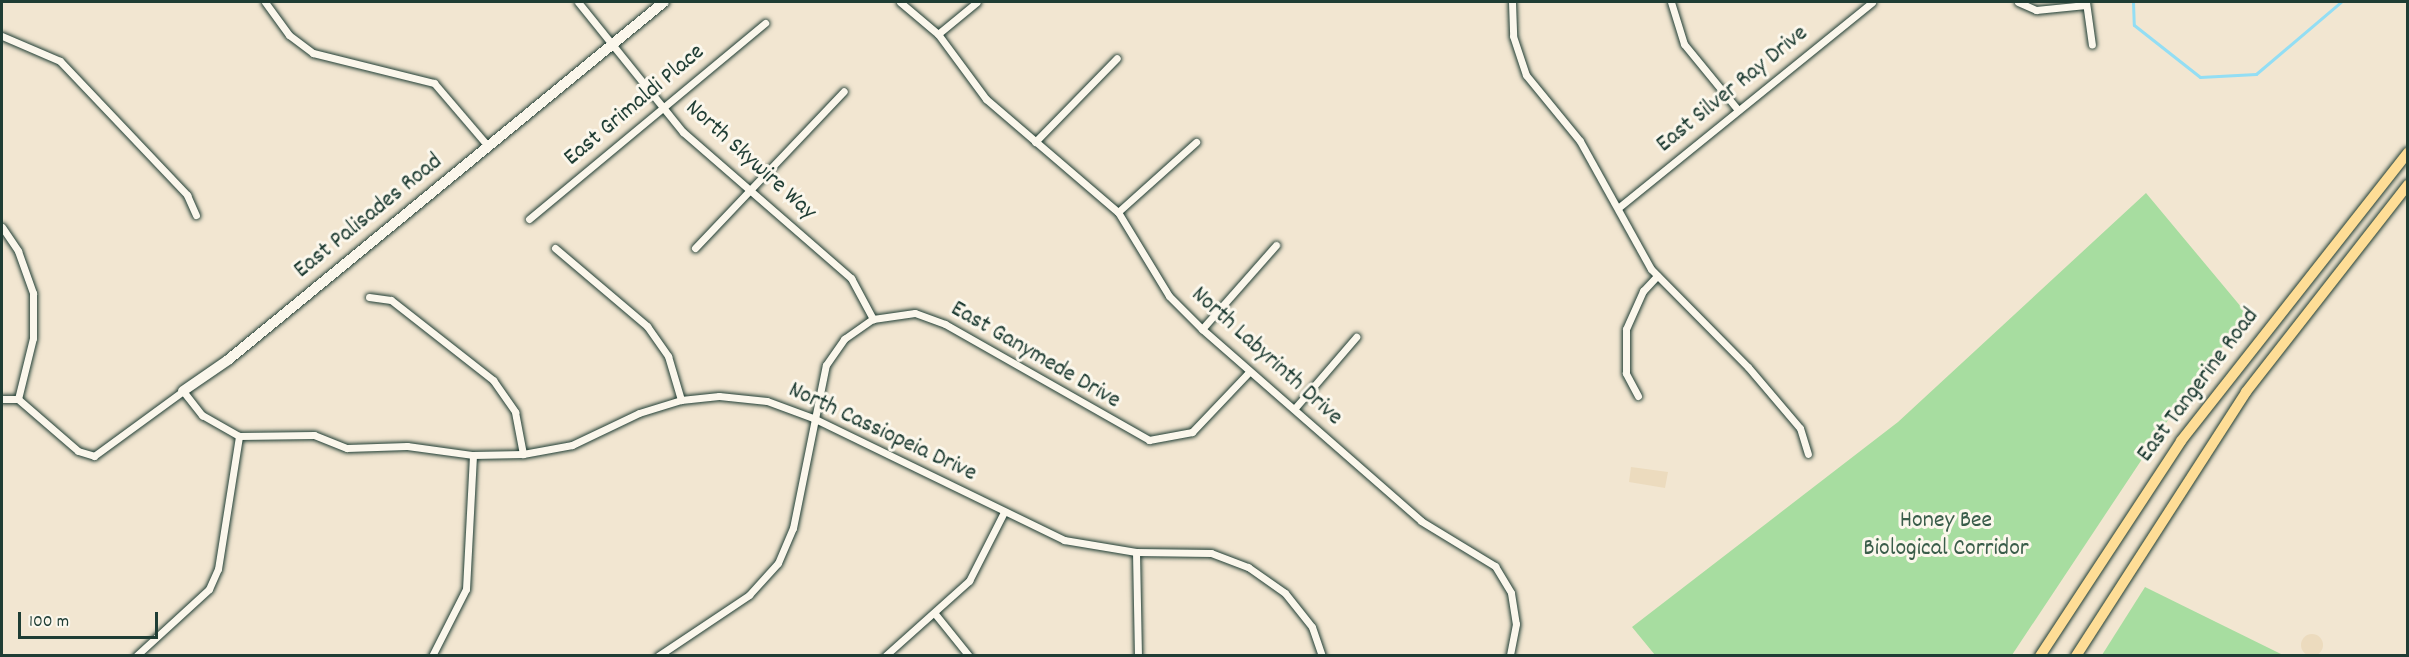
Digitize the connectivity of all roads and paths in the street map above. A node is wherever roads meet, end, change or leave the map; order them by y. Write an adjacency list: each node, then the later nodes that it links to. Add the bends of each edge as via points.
1 (265, 2): 22 (street, via 289,35 313,53 434,82)
2 (578, 2): 14 (street, North Skywire Way)
3 (664, 2): 14 (street, East Palisades Road)
4 (900, 2): 12 (street, North Labyrinth Drive)
5 (977, 2): 12 (street)
6 (1512, 2): 26 (street, via 1513,36 1526,75 1580,141)
7 (1671, 2): 19 (street, via 1684,44)
8 (1872, 2): 19 (street, East Silver Ray Drive)
9 (2018, 2): 10 (street, via 2036,10)
10 (2086, 3): 15 (street)
11 (765, 23): 18 (street, East Grimaldi Place)
12 (938, 34): 20 (street, North Labyrinth Drive, via 986,99)
13 (2, 36): 28 (street, via 60,61 188,195)
14 (610, 45): 18 (street, North Skywire Way); 22 (street, East Palisades Road)
15 (2092, 45)
16 (1117, 58): 20 (street, via 1078,92)
17 (843, 91): 25 (street)
18 (663, 108): 25 (street, North Skywire Way); 29 (street, East Grimaldi Place)
19 (1738, 110): 26 (street, East Silver Ray Drive)
20 (1035, 142): 27 (street, North Labyrinth Drive)
21 (1196, 142): 27 (street)
22 (488, 146): 40 (street, East Palisades Road)
23 (2408, 153): 62 (main road, East Tangerine Road, via 2181,441)
24 (2408, 185): 63 (main road, East Tangerine Road, via 2247,392)
25 (749, 189): 33 (street); 36 (street, North Skywire Way, via 851,278)
26 (1618, 208): 34 (street)
27 (1118, 212): 37 (street, North Labyrinth Drive, via 1169,296)
28 (196, 215)
29 (529, 219)
30 (2, 227): 43 (street, via 18,251 33,293 33,338)
31 (1276, 245): 37 (street)
32 (555, 248): 44 (street, via 647,326 668,356)
33 (695, 248)
34 (1657, 276): 41 (street, via 1643,291 1626,329 1626,373); 49 (street, via 1748,367 1800,429)
35 (369, 297): 48 (street, via 391,300 493,380 515,412)
36 (873, 319): 39 (street, East Ganymede Drive, via 915,314 945,324 1149,440 1192,432); 46 (street, East Ganymede Drive, via 844,339 825,365)
37 (1202, 329): 39 (street, North Labyrinth Drive)
38 (1356, 337): 45 (street)
39 (1249, 372): 45 (street, North Labyrinth Drive)
40 (183, 391): 43 (street, East Palisades Road, via 94,456 78,451); 47 (street, via 202,415)
41 (1638, 396)
42 (2, 399): 43 (street)
43 (18, 399)
44 (681, 400): 46 (street, North Cassiopeia Drive, via 719,396 767,402); 48 (street, North Cassiopeia Drive, via 639,413 572,445)
45 (1295, 408): 61 (street, North Labyrinth Drive, via 1421,521 1495,566 1511,593 1516,624)
46 (813, 418): 51 (street, North Cassiopeia Drive); 56 (street, East Ganymede Drive, via 793,528 778,563 749,595)
47 (239, 436): 50 (street, North Cassiopeia Drive, via 314,435 358,449 407,446); 54 (street, via 218,569 209,589)
48 (523, 454): 50 (street, North Cassiopeia Drive)
49 (1808, 454)
50 (473, 455): 55 (street, via 466,589)
51 (1004, 512): 52 (street, North Cassiopeia Drive, via 1064,540); 53 (street, via 969,581)
52 (1136, 552): 59 (street); 60 (street, North Cassiopeia Drive, via 1211,553 1248,567 1285,593 1312,627)
53 (936, 615): 57 (street); 58 (street)
54 (136, 656)
55 (432, 656)
56 (658, 656)
57 (885, 656)
58 (969, 656)
59 (1138, 656)
60 (1322, 656)
61 (1510, 656)
62 (2040, 656)
63 (2076, 656)

